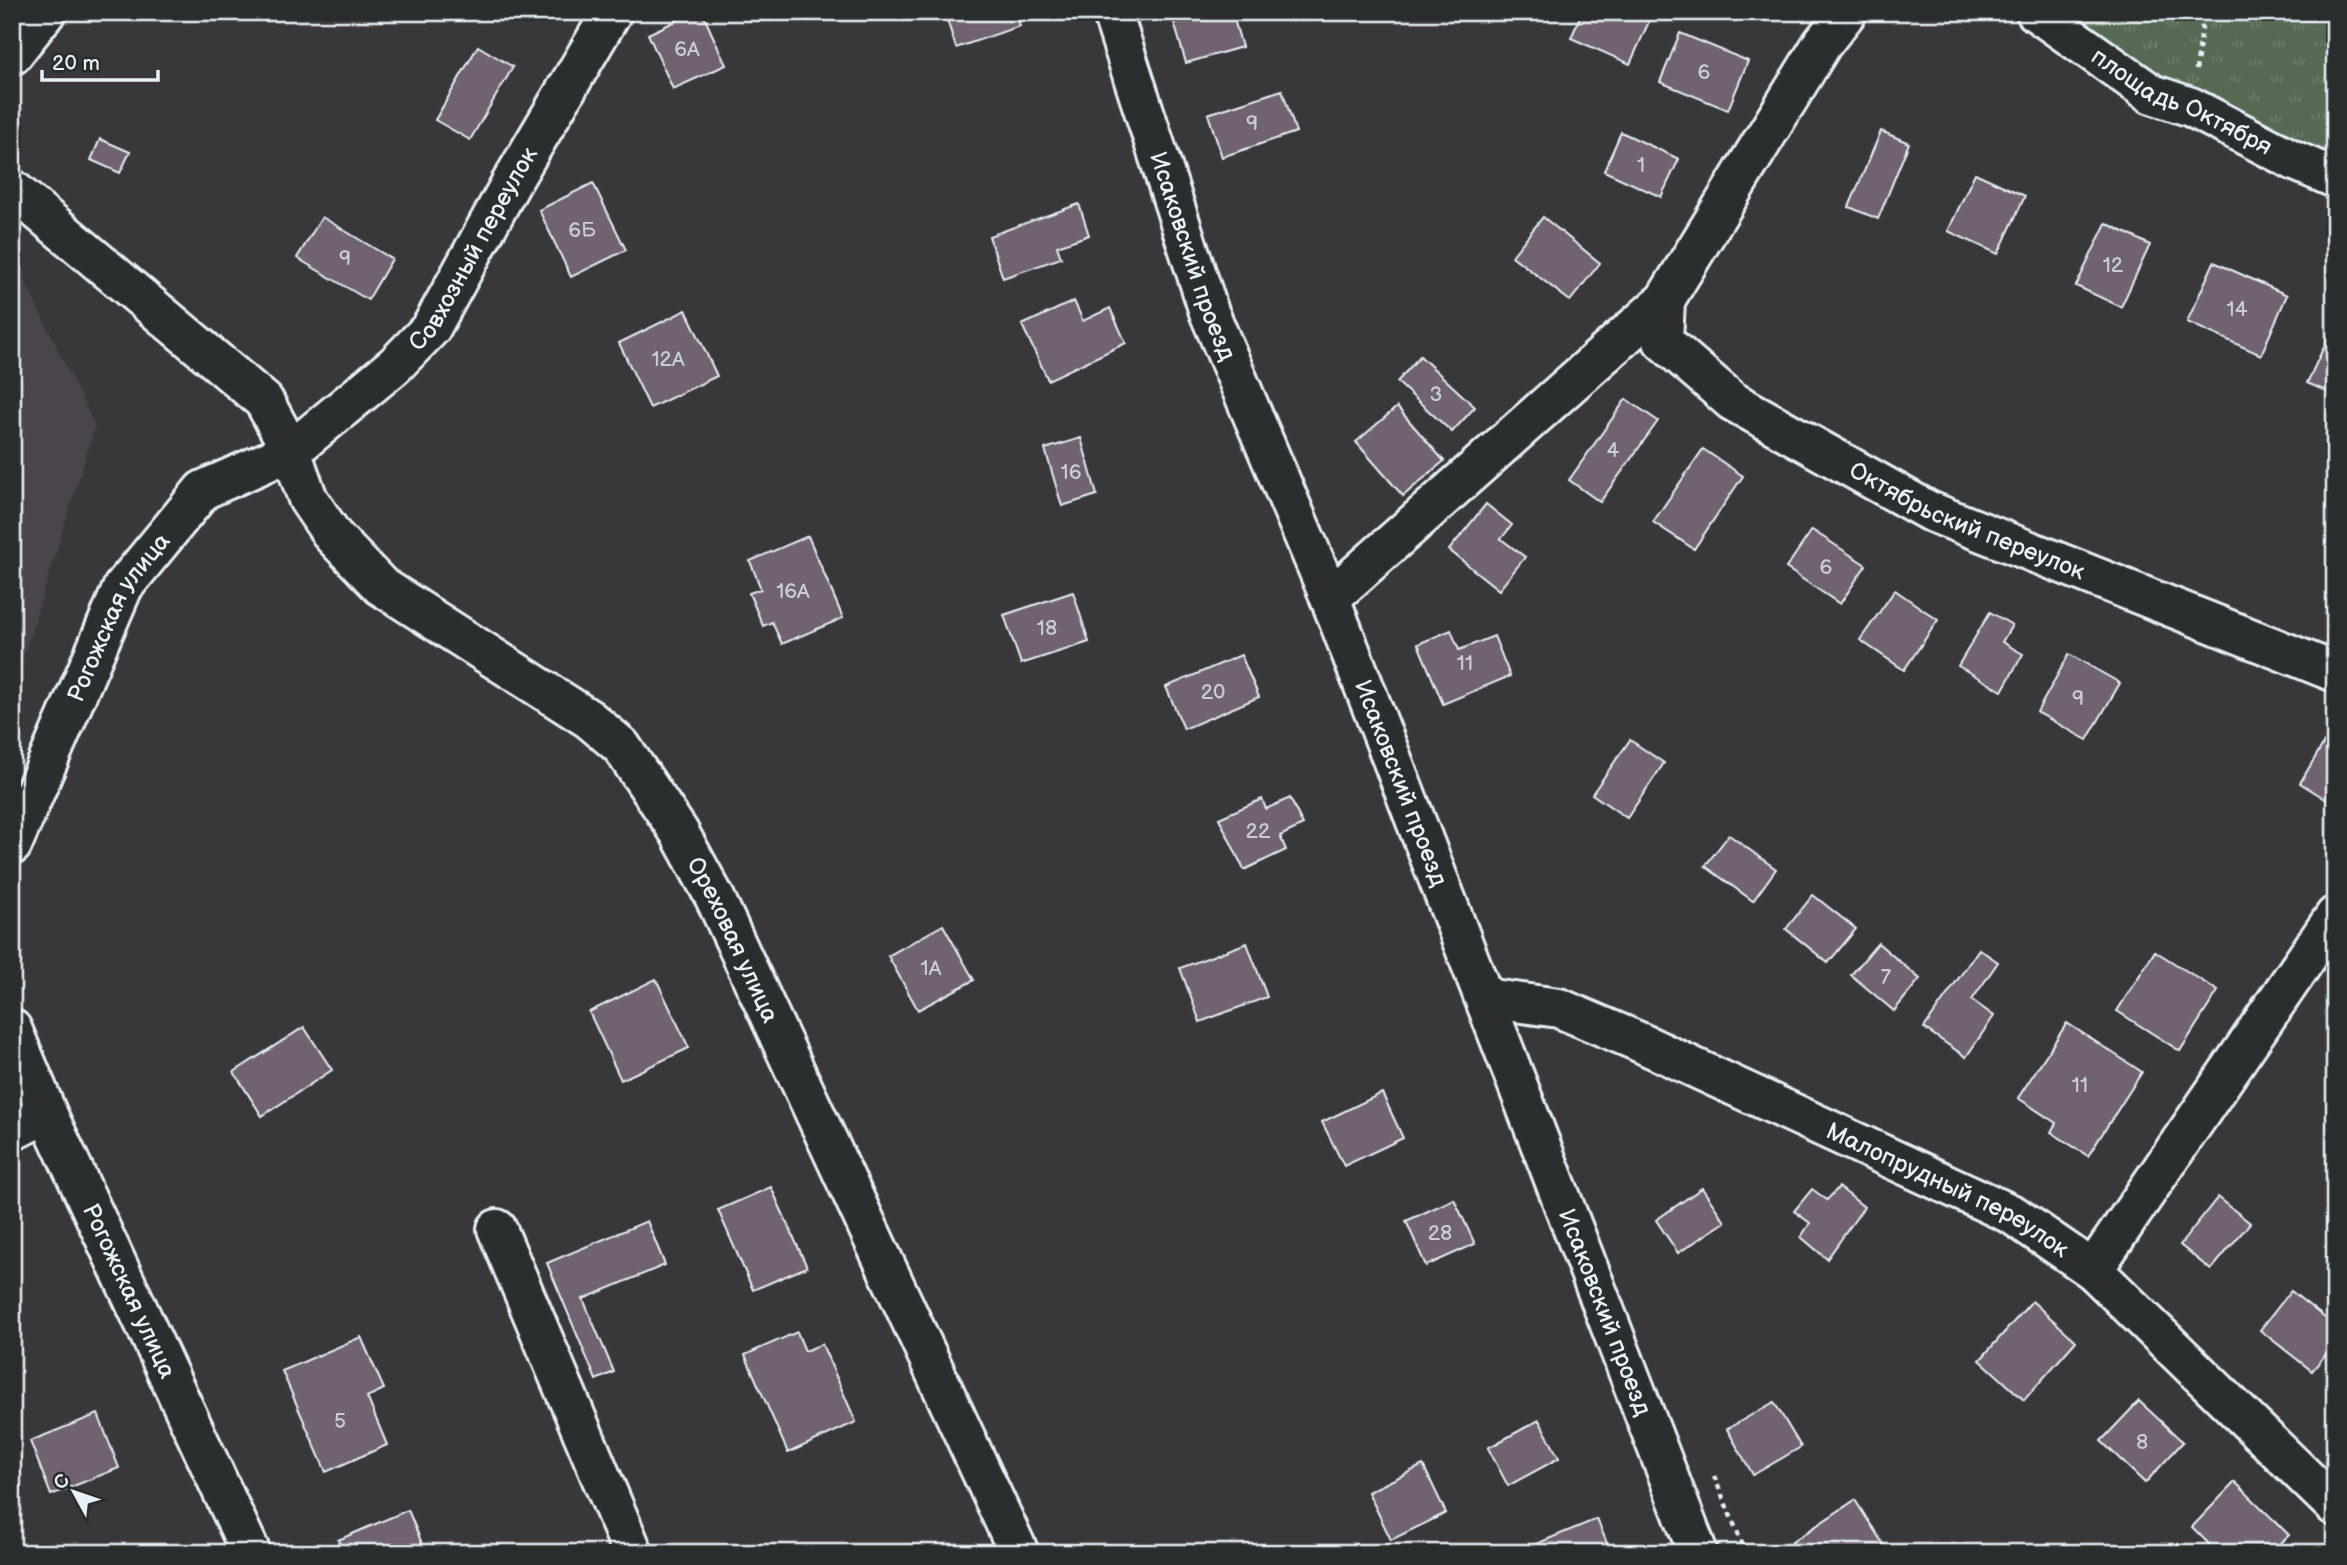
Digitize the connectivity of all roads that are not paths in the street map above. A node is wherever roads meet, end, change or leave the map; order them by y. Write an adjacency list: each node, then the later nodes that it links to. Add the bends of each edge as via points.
1 (46, 12): 6 (street)
2 (612, 12): 10 (street, Совхозный переулок, via 431,328 395,365)
3 (1112, 12): 11 (street, Исаковский проезд, via 1209,312)
4 (1847, 12): 9 (street, via 1822,44)
5 (2036, 12): 7 (street, площадь Октября, via 2152,94 2191,107)
6 (12, 55)
7 (2335, 178)
8 (12, 189): 10 (street, Ореховая улица, via 264,401)
9 (1665, 300): 11 (street); 12 (street, Октябрьский переулок, via 1664,341 1743,408 1929,511)
10 (291, 451): 13 (street, Рогожская улица, via 202,490 123,587); 24 (street, Ореховая улица, via 308,499 333,536 381,586 589,719 621,746 649,785 715,898)
11 (1330, 598): 15 (street, Исаковский проезд)
12 (2335, 672)
13 (12, 845)
14 (2335, 916): 20 (street)
15 (1485, 998): 20 (street, Малопрудный переулок, via 1559,1008 1637,1041 2013,1216); 25 (street, Исаковский проезд)
16 (12, 1028): 17 (street, Рогожская улица)
17 (47, 1113): 18 (street); 22 (street, Рогожская улица)
18 (12, 1131)
19 (497, 1229): 23 (street)
20 (2093, 1270): 21 (street, Малопрудный переулок)
21 (2335, 1506)
22 (251, 1553)
23 (633, 1553)
24 (1019, 1553)
25 (1698, 1553)

